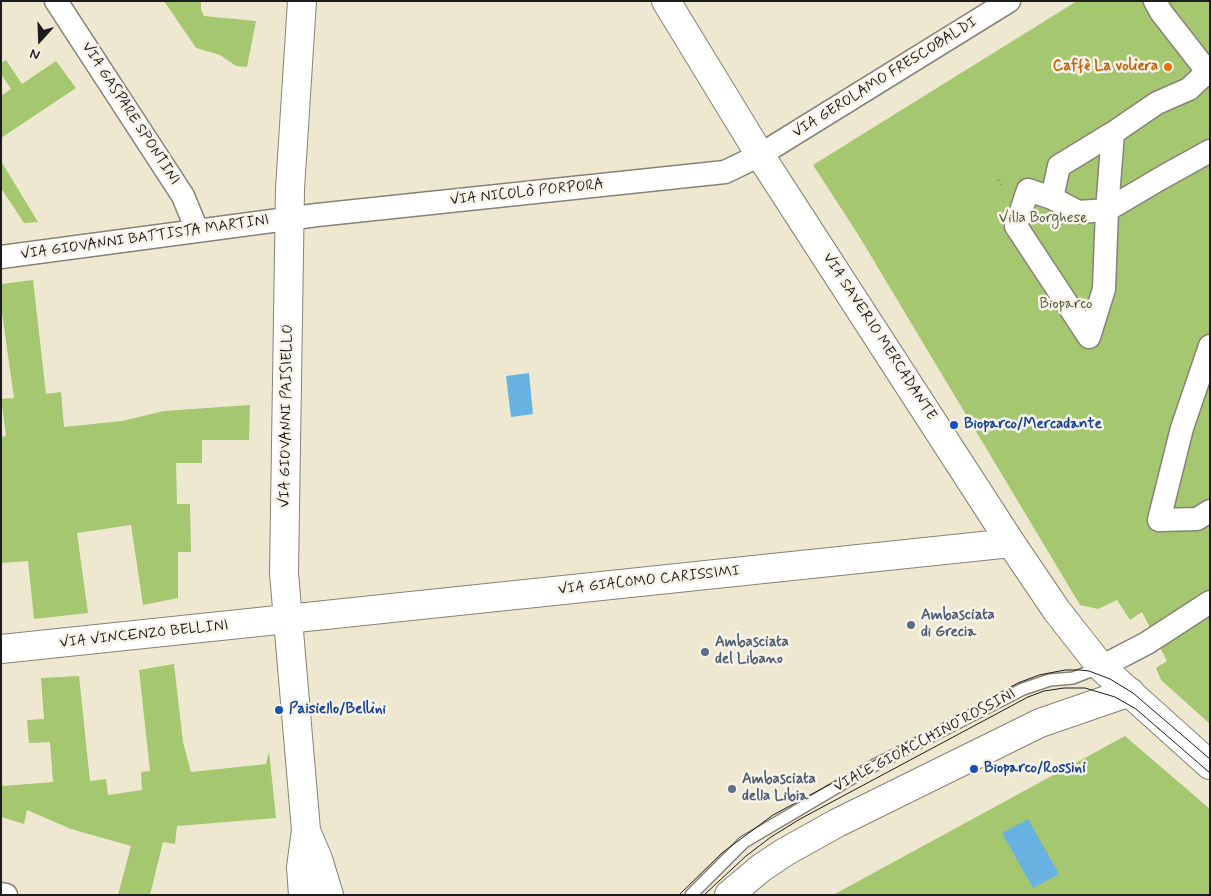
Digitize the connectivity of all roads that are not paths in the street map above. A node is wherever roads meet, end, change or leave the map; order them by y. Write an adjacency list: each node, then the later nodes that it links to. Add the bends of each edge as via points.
1 (56, 1): 13 (street, VIA GASPARE SPONTINI, via 183,196)
2 (302, 1): 12 (street, VIA GIOVANNI PAISIELLO)
3 (666, 1): 9 (street, VIA SAVERIO MERCADANTE)
4 (1009, 1): 9 (street, VIA GEROLAMO FRESCOBALDI)
5 (1155, 1): 6 (street)
6 (1209, 73): 7 (street, via 1189,89 1157,103)
7 (1113, 133): 10 (street, via 1059,166); 11 (street)
8 (1210, 152): 11 (street)
9 (760, 155): 12 (street, VIA NICOLÒ PORPORA, via 725,172); 17 (street, VIA SAVERIO MERCADANTE)
10 (1052, 198): 11 (street, via 1078,212); 11 (street, via 1028,190 1016,226 1089,337 1104,289)
11 (1107, 210)
12 (290, 218): 13 (street, VIA GIOVANNI BATTISTA MARTINI); 19 (street, VIA GIOVANNI PAISIELLO, via 284,573)
13 (197, 230): 14 (street, VIA GIOVANNI BATTISTA MARTINI)
14 (1, 257)
15 (1210, 346): 16 (street, via 1182,428 1160,520 1197,519)
16 (1210, 511)
17 (1011, 543): 19 (street, VIA GIACOMO CARISSIMI); 21 (street, VIA SAVERIO MERCADANTE, via 1070,629)
18 (1210, 602): 21 (street, via 1147,643)
19 (287, 620): 20 (street, VIA VINCENZO BELLINI); 24 (street, VIA GIOVANNI PAISIELLO)
20 (1, 649)
21 (1101, 667): 22 (street, VIA SAVERIO MERCADANTE); 29 (lane, VIALE GIOACCHINO ROSSINI, via 1073,678 1050,680 1023,690 871,767 744,842)
22 (1130, 692): 23 (street, VIA SAVERIO MERCADANTE); 30 (street, VIALE GIOACCHINO ROSSINI, via 1040,723 837,823 761,868)
23 (1210, 765)
24 (306, 830): 27 (street, VIA GIOVANNI PAISIELLO, via 301,867); 28 (street, VIA GIOVANNI PAISIELLO)
25 (1, 894): 26 (street)
26 (6, 895)
27 (303, 895)
28 (328, 895)
29 (692, 895)
30 (729, 895)

